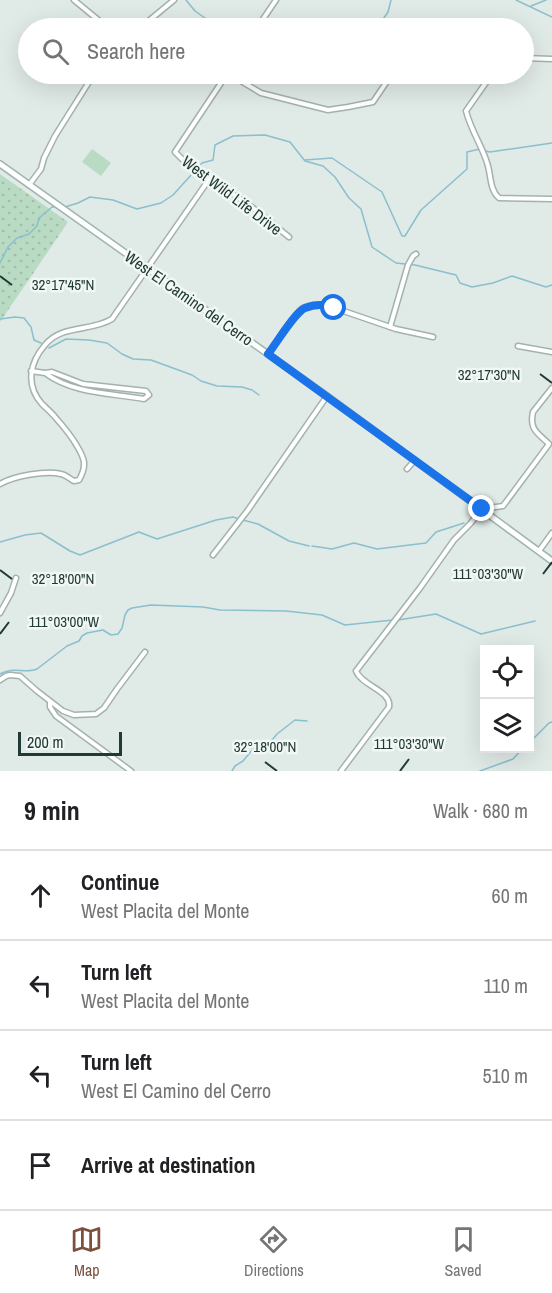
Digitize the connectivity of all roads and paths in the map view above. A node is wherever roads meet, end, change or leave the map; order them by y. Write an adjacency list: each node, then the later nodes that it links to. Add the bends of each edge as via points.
1 (74, 0): 4 (street)
2 (174, 0): 5 (street)
3 (276, 0): 6 (street)
4 (96, 18)
5 (152, 18)
6 (264, 18)
7 (534, 58): 8 (street)
8 (552, 59)
9 (88, 84): 16 (street)
10 (220, 84): 15 (street, West Wild Life Drive, via 175,152)
11 (246, 84): 12 (street, via 261,93 328,110 374,102)
12 (386, 84)
13 (485, 84): 17 (street, via 466,111 485,154 496,196)
14 (0, 164): 16 (street, West El Camino del Cerro)
15 (210, 178): 18 (street, West Wild Life Drive); 20 (street)
16 (29, 185): 20 (street, West El Camino del Cerro)
17 (552, 199)
18 (289, 237)
19 (416, 254): 21 (street, via 409,264)
20 (148, 269): 25 (street, West El Camino del Cerro); 26 (street, via 112,319 57,334 47,342)
21 (390, 327): 22 (street); 25 (street, via 326,305 312,306 299,312)
22 (433, 337)
23 (518, 346): 24 (street)
24 (552, 352)
25 (268, 354): 29 (street, West El Camino del Cerro)
26 (31, 370): 27 (street); 32 (street, via 37,397 71,436 85,462 81,478 76,483 52,472)
27 (45, 373): 27 (street, via 83,390 144,399 149,394 83,384)
28 (552, 388): 33 (street, via 532,417 533,429 549,444 503,506)
29 (327, 396): 30 (street, West El Camino del Cerro); 36 (street)
30 (415, 460): 31 (street); 33 (street, West El Camino del Cerro)
31 (407, 469)
32 (0, 484)
33 (482, 509): 35 (street, West El Camino del Cerro); 44 (street, via 454,540 356,671 390,703)
34 (552, 533): 35 (street)
35 (539, 551): 37 (street, West El Camino del Cerro)
36 (213, 555)
37 (552, 561)
38 (16, 578): 39 (street)
39 (0, 613)
40 (145, 652): 42 (street, via 100,712 75,715)
41 (0, 680): 42 (street, via 20,676)
42 (50, 702): 43 (street, via 56,716)
43 (131, 771)
44 (341, 771)

